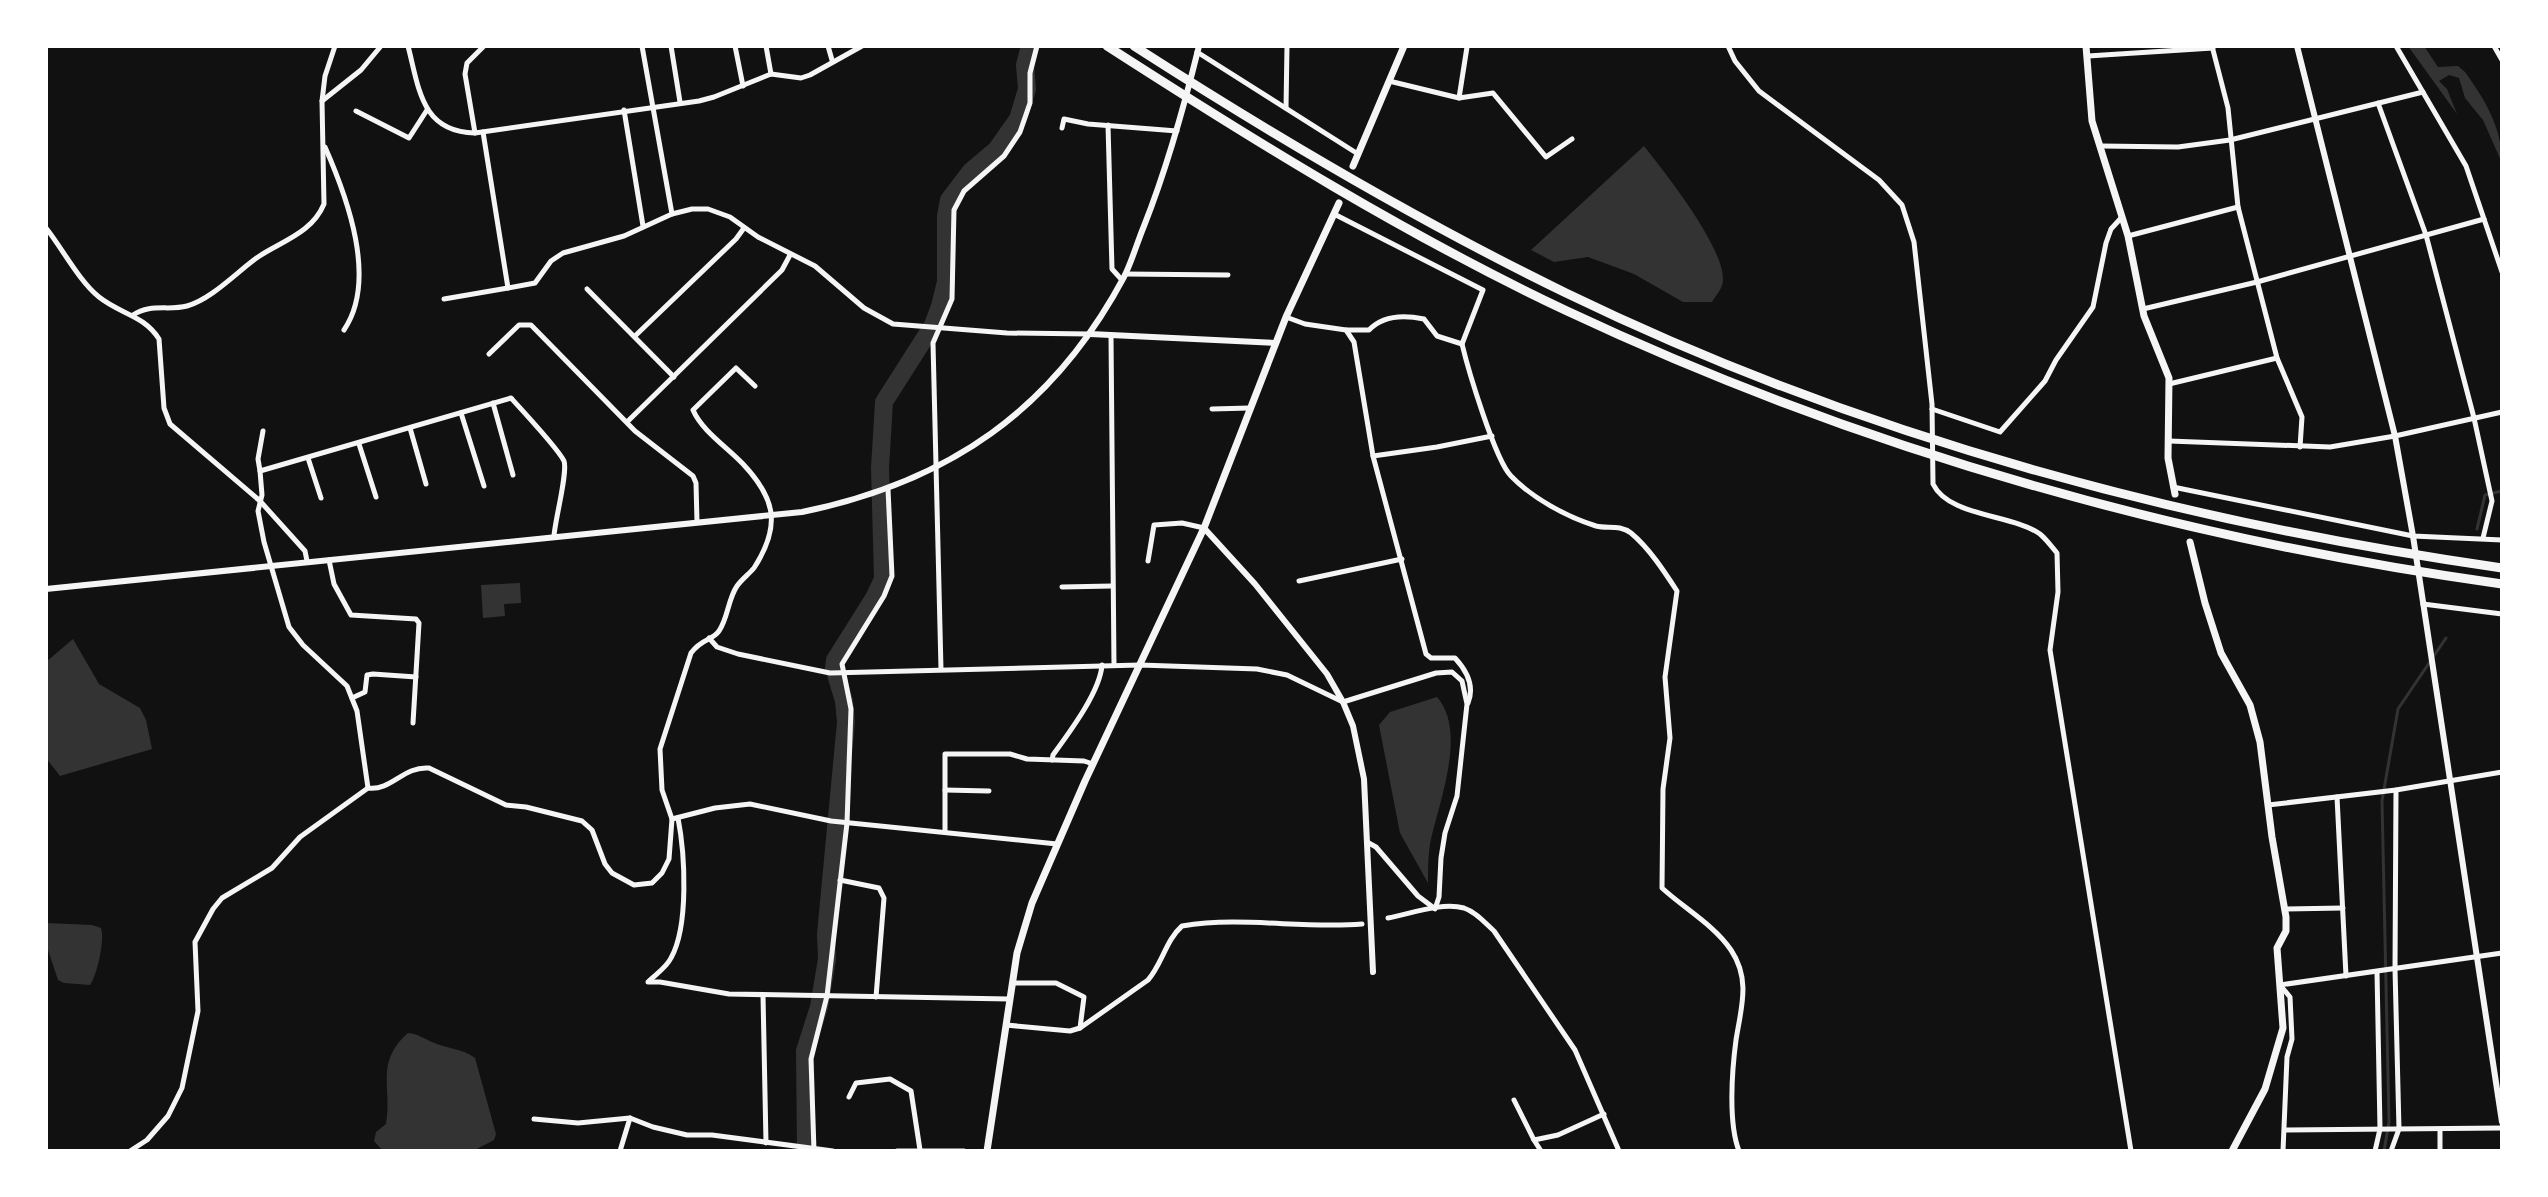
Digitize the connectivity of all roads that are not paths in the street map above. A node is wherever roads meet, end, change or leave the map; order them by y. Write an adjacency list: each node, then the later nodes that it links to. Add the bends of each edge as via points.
1 (335, 46): 32 (street)
2 (381, 46): 32 (street)
3 (408, 46): 37 (street)
4 (484, 46): 45 (street, via 467,63 465,74)
5 (642, 46): 35 (street)
6 (671, 46): 33 (street)
7 (735, 46): 29 (street)
8 (766, 46): 27 (street)
9 (828, 46): 26 (street)
10 (862, 46): 26 (street)
11 (1037, 46): 75 (street, via 1030,103 1020,132 1004,156 964,191 954,210 953,291)
12 (1107, 46): 129 (highway, via 1352,198 1508,281 1775,401 2055,493 2266,544)
13 (1134, 46): 127 (highway, via 1358,183 1498,259 1779,385 2057,478 2268,529)
14 (1287, 46): 36 (street)
15 (1404, 46): 28 (main road)
16 (1728, 46): 91 (street, via 1759,91 1879,180 1902,205 1914,242)
17 (2086, 46): 24 (main road)
18 (2297, 46): 40 (street)
19 (2396, 46): 30 (street)
20 (2494, 46): 25 (street)
21 (1467, 47): 31 (street)
22 (2213, 47): 24 (street); 47 (street)
23 (1197, 48): 36 (street); 43 (street)
24 (2088, 56): 49 (main road, via 2089,105)
25 (2502, 60)
26 (832, 61): 27 (street, via 801,78)
27 (771, 74): 29 (street)
28 (1389, 81): 31 (street); 50 (main road)
29 (743, 86): 33 (street)
30 (2423, 92): 34 (street); 57 (street, via 2466,166)
31 (1459, 98): 46 (street, via 1493,93 1546,157)
32 (322, 101): 48 (street)
33 (680, 102): 35 (street)
34 (2378, 103): 40 (street); 61 (street)
35 (652, 106): 38 (street); 54 (street)
36 (1286, 109): 50 (street)
37 (427, 110): 39 (street, via 409,138); 45 (street, via 447,128)
38 (624, 110): 44 (street); 58 (street)
39 (356, 111)
40 (2316, 119): 47 (street); 64 (street)
41 (1108, 125): 42 (street, via 1064,119); 43 (street); 67 (street, via 1112,269)
42 (1062, 128)
43 (1177, 131): 67 (street)
44 (483, 132): 45 (street); 69 (street)
45 (475, 133)
46 (1572, 139)
47 (2230, 140): 49 (street, via 2178,147); 53 (street)
48 (324, 145): 73 (street, via 324,204 310,225 196,302); 76 (street, via 338,176 358,257 357,302)
49 (2101, 146): 56 (main road)
50 (1358, 155): 51 (main road)
51 (1353, 166)
52 (1339, 203): 55 (main road)
53 (2238, 207): 62 (street); 68 (street)
54 (672, 214): 58 (street); 60 (street, via 708,209)
55 (1334, 214): 74 (main road); 82 (street, via 1483,290)
56 (2122, 217): 62 (main road); 91 (street, via 2106,243 2093,307 2045,381 2000,432)
57 (2484, 219): 61 (street); 65 (street)
58 (643, 226): 69 (street, via 615,240 563,253 535,283)
59 (46, 228): 73 (street, via 99,297)
60 (744, 228): 63 (street); 79 (street)
61 (2426, 235): 64 (street); 94 (street)
62 (2128, 236): 72 (main road)
63 (790, 255): 75 (street, via 826,274 864,308 893,324); 85 (street, via 782,270)
64 (2351, 255): 68 (street); 99 (street)
65 (2502, 272)
66 (1228, 275): 67 (street)
67 (1124, 277): 78 (street)
68 (2257, 282): 72 (street); 84 (street)
69 (508, 288): 71 (street)
70 (587, 289): 79 (street)
71 (444, 299)
72 (2143, 309): 86 (main road)
73 (133, 315): 114 (street, via 147,322 159,339 170,424)
74 (1286, 317): 77 (street); 81 (main road)
75 (939, 328): 78 (street); 105 (street, via 933,343)
76 (344, 330)
77 (1346, 330): 82 (street, via 1369,330 1377,321 1412,316 1424,319 1437,336); 103 (street, via 1354,342)
78 (1090, 334): 80 (street); 105 (street, via 1029,402)
79 (635, 336): 85 (street)
80 (1111, 336): 81 (street); 130 (street)
81 (1276, 343): 89 (main road)
82 (1462, 344): 98 (street)
83 (489, 354): 95 (street, via 519,325 531,325)
84 (2277, 358): 86 (street); 102 (street, via 2302,417)
85 (674, 377): 95 (street)
86 (2169, 384): 100 (main road)
87 (755, 386): 115 (street, via 736,368 693,410 756,481)
88 (493, 403): 93 (street); 107 (street); 118 (street, via 511,398 564,462)
89 (1251, 408): 90 (street); 117 (main road)
90 (1212, 409)
91 (1932, 411): 204 (street, via 1937,493 2039,533 2057,553 2050,650)
92 (2502, 412): 94 (street)
93 (461, 413): 96 (street); 109 (street)
94 (2474, 418): 99 (street); 120 (street, via 2492,501)
95 (627, 422): 116 (street, via 693,476)
96 (410, 428): 101 (street); 108 (street)
97 (263, 431): 106 (street)
98 (1492, 436): 103 (street); 195 (street, via 1513,478 1561,510 1598,527 1630,532 1677,591 1665,677 1670,738 1663,789 1662,888 1715,931 1740,965 1745,994 1732,1075)
99 (2395, 436): 102 (street); 119 (street)
100 (2169, 441): 102 (street); 111 (main road)
101 (359, 444): 104 (street); 112 (street)
102 (2300, 447)
103 (1373, 456): 124 (street)
104 (308, 458): 106 (street); 113 (street)
105 (936, 468): 110 (street); 139 (street)
106 (260, 471): 114 (street)
107 (513, 475)
108 (426, 484)
109 (484, 486)
110 (887, 490): 115 (street, via 842,504); 140 (street, via 892,576)
111 (2174, 490): 119 (street)
112 (376, 497)
113 (321, 498)
114 (260, 501): 125 (street, via 305,551); 142 (street, via 264,542 289,627 347,686)
115 (772, 515): 116 (street); 135 (street, via 770,538 738,584 721,629)
116 (697, 522): 118 (street)
117 (1204, 528): 126 (street, via 1154,525); 138 (main road); 143 (street, via 1327,674)
118 (554, 536): 123 (street)
119 (2413, 536): 120 (street); 133 (street)
120 (2483, 538): 121 (street)
121 (2502, 540)
122 (2190, 542): 155 (main road, via 2221,653 2250,705)
123 (329, 559): 125 (street); 141 (street, via 334,584 351,615 419,623)
124 (1402, 559): 128 (street); 144 (street, via 1426,654 1455,658 1465,669 1472,695)
125 (307, 561): 132 (street)
126 (1148, 561)
127 (2502, 568)
128 (1299, 581)
129 (2502, 584)
130 (1112, 586): 131 (street); 137 (street)
131 (1062, 587)
132 (46, 589)
133 (2422, 603): 134 (street); 149 (street)
134 (2502, 614)
135 (709, 638): 140 (street, via 717,647 738,654); 156 (street, via 691,653 660,749 662,790)
136 (1102, 665): 137 (street); 139 (street); 146 (street)
137 (1114, 665): 138 (street)
138 (1140, 665): 143 (street, via 1257,669 1287,675); 147 (main road)
139 (941, 669): 140 (street)
140 (840, 672): 157 (street, via 851,709)
141 (416, 677): 142 (street, via 367,675 365,692); 145 (street)
142 (352, 698): 150 (street)
143 (1343, 702): 144 (street, via 1452,672 1462,681); 159 (street, via 1360,751)
144 (1467, 704): 163 (street, via 1457,796 1445,833)
145 (413, 723)
146 (1052, 760): 147 (street); 151 (street, via 945,754)
147 (1093, 764): 160 (main road)
148 (2502, 772): 149 (street)
149 (2450, 781): 152 (street); 168 (street)
150 (368, 788): 156 (street, via 380,789 416,767 429,768 506,805 571,817 592,830 612,873 642,886 662,873 669,859); 196 (street, via 213,909 195,942 198,1011 182,1088 168,1116)
151 (945, 790): 153 (street); 158 (street)
152 (2396, 790): 154 (street); 169 (street)
153 (989, 791)
154 (2337, 797): 155 (street); 162 (street)
155 (2268, 805): 164 (main road)
156 (674, 819): 157 (street, via 750,804); 175 (street, via 683,888 681,922 670,960 648,982)
157 (844, 822): 158 (street); 161 (street)
158 (945, 832): 160 (street)
159 (1367, 842): 163 (street); 170 (street)
160 (1057, 844): 173 (main road, via 1032,903)
161 (840, 880): 176 (street); 177 (street, via 879,888 884,898)
162 (2343, 908): 164 (street); 172 (street)
163 (1435, 909): 165 (street); 183 (street, via 1463,908 1494,931 1575,1050)
164 (2285, 909): 174 (main road, via 2286,931 2277,948)
165 (1388, 918)
166 (1362, 924): 180 (street, via 1182,926 1148,980)
167 (2502, 953): 168 (street)
168 (2475, 957): 169 (street); 186 (street)
169 (2395, 969): 171 (street); 188 (street)
170 (1373, 972)
171 (2377, 972): 172 (street); 187 (street)
172 (2346, 976): 174 (street)
173 (1012, 983): 178 (main road); 180 (street, via 1049,982 1084,997)
174 (2280, 985): 190 (street, via 2290,997 2292,1039); 205 (main road, via 2283,1028 2276,1055 2265,1089)
175 (763, 995): 176 (street); 192 (street)
176 (825, 996): 177 (street); 193 (street, via 811,1059)
177 (876, 997): 178 (street)
178 (1009, 999): 179 (main road)
179 (1006, 1025): 180 (street); 201 (main road)
180 (1080, 1028)
181 (849, 1097): 194 (street, via 856,1083 867,1081 890,1079 911,1091)
182 (1514, 1100): 191 (street)
183 (1604, 1114): 191 (street); 203 (street)
184 (630, 1118): 185 (street, via 578,1123); 192 (street, via 687,1135); 197 (street)
185 (534, 1119)
186 (2502, 1125): 189 (street)
187 (2380, 1129): 188 (street); 190 (street); 207 (street)
188 (2399, 1129): 189 (street); 208 (street)
189 (2440, 1129): 209 (street)
190 (2285, 1130): 206 (street)
191 (1534, 1140): 202 (street)
192 (766, 1143): 193 (street)
193 (806, 1149): 198 (street)
194 (920, 1150): 199 (street); 200 (street)
195 (1738, 1150)
196 (130, 1151)
197 (620, 1151)
198 (833, 1151)
199 (897, 1151)
200 (964, 1151)
201 (987, 1151)
202 (1541, 1151)
203 (1619, 1151)
204 (2131, 1151)
205 (2232, 1151)
206 (2283, 1151)
207 (2375, 1151)
208 (2391, 1151)
209 (2440, 1151)

